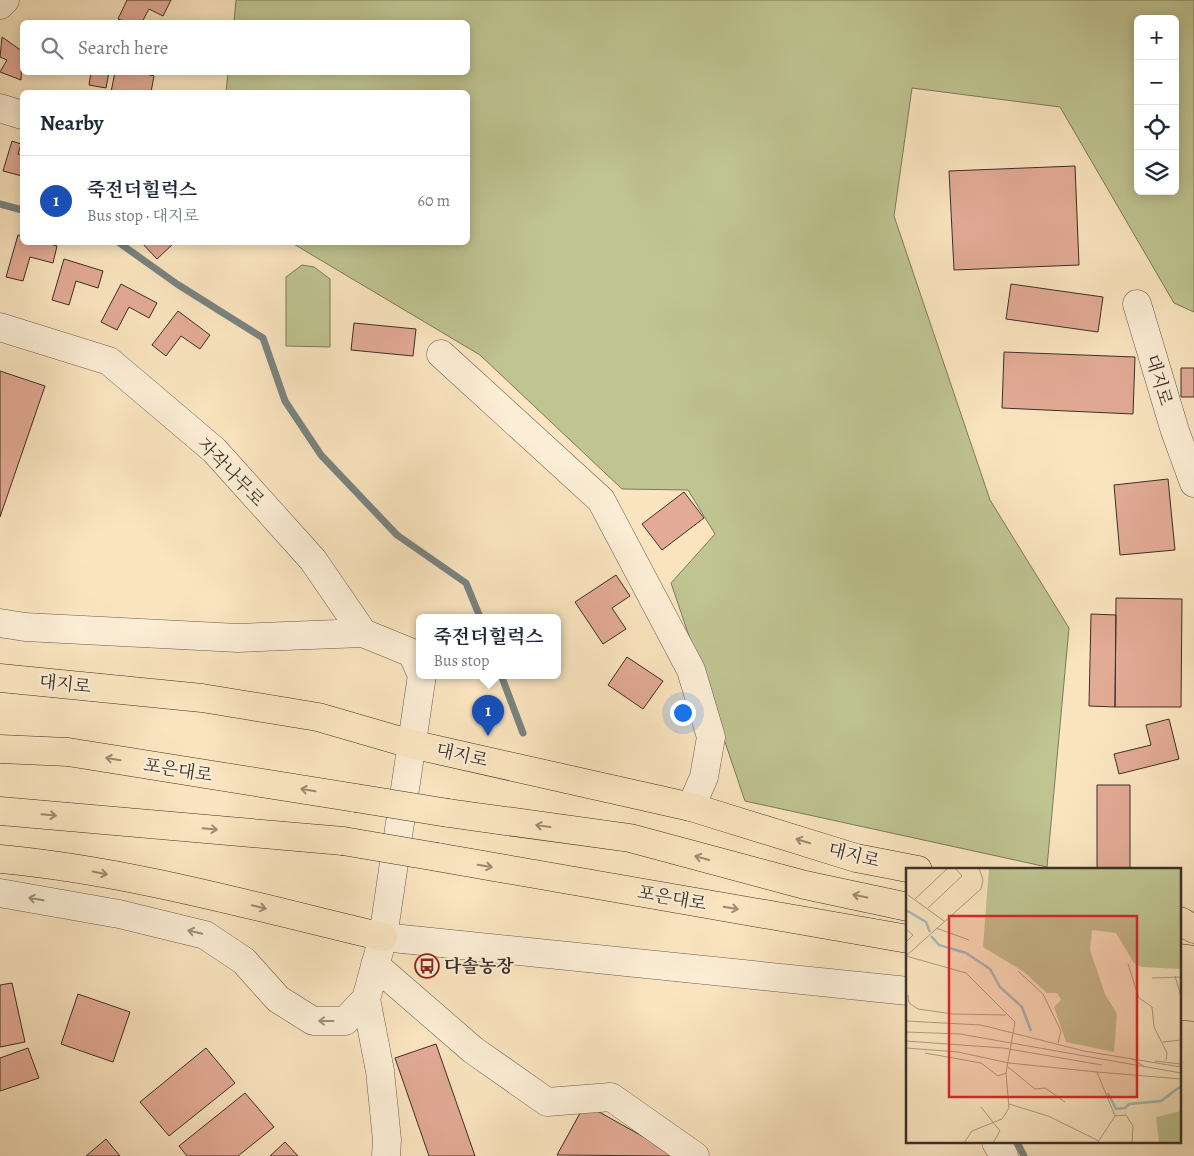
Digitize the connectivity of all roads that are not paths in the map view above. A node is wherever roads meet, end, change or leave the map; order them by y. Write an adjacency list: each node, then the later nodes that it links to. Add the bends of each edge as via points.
1 (5, 0): 2 (street)
2 (0, 5)
3 (0, 108): 4 (street)
4 (20, 114)
5 (1136, 304): 8 (street, 대지로)
6 (0, 327): 10 (street, 자작나무로, via 109,361 214,450 313,560)
7 (441, 354): 16 (street, via 601,500 691,670 711,736 704,776)
8 (1194, 483)
9 (0, 623): 10 (street, via 238,638)
10 (363, 633): 11 (street, via 412,653)
11 (416, 662)
12 (0, 678): 14 (main road, 대지로, via 202,698 318,718)
13 (421, 679): 14 (street)
14 (411, 744): 16 (main road, 대지로); 24 (street)
15 (0, 750): 21 (main road, 포은대로, one-way to 15, bridge, via 805,885 630,838 448,813 68,752)
16 (690, 807): 19 (main road, 대지로, one-way to 16, via 856,858)
17 (0, 811): 25 (main road, 포은대로, one-way to 25, bridge, via 344,841)
18 (0, 859): 24 (main road, one-way to 24, via 54,864 180,888)
19 (908, 868)
20 (0, 892): 28 (street, one-way to 20, via 345,1021 313,1021 278,999 244,961 206,935 119,914)
21 (906, 907)
22 (1182, 922): 23 (main road)
23 (1194, 929)
24 (383, 937): 26 (street); 27 (street)
25 (906, 939)
26 (375, 965): 28 (street); 31 (street, via 473,1050 547,1102 612,1096)
27 (906, 991)
28 (366, 999): 30 (street, via 380,1070)
29 (997, 1144): 32 (street)
30 (386, 1156)
31 (695, 1156)
32 (1004, 1156)

